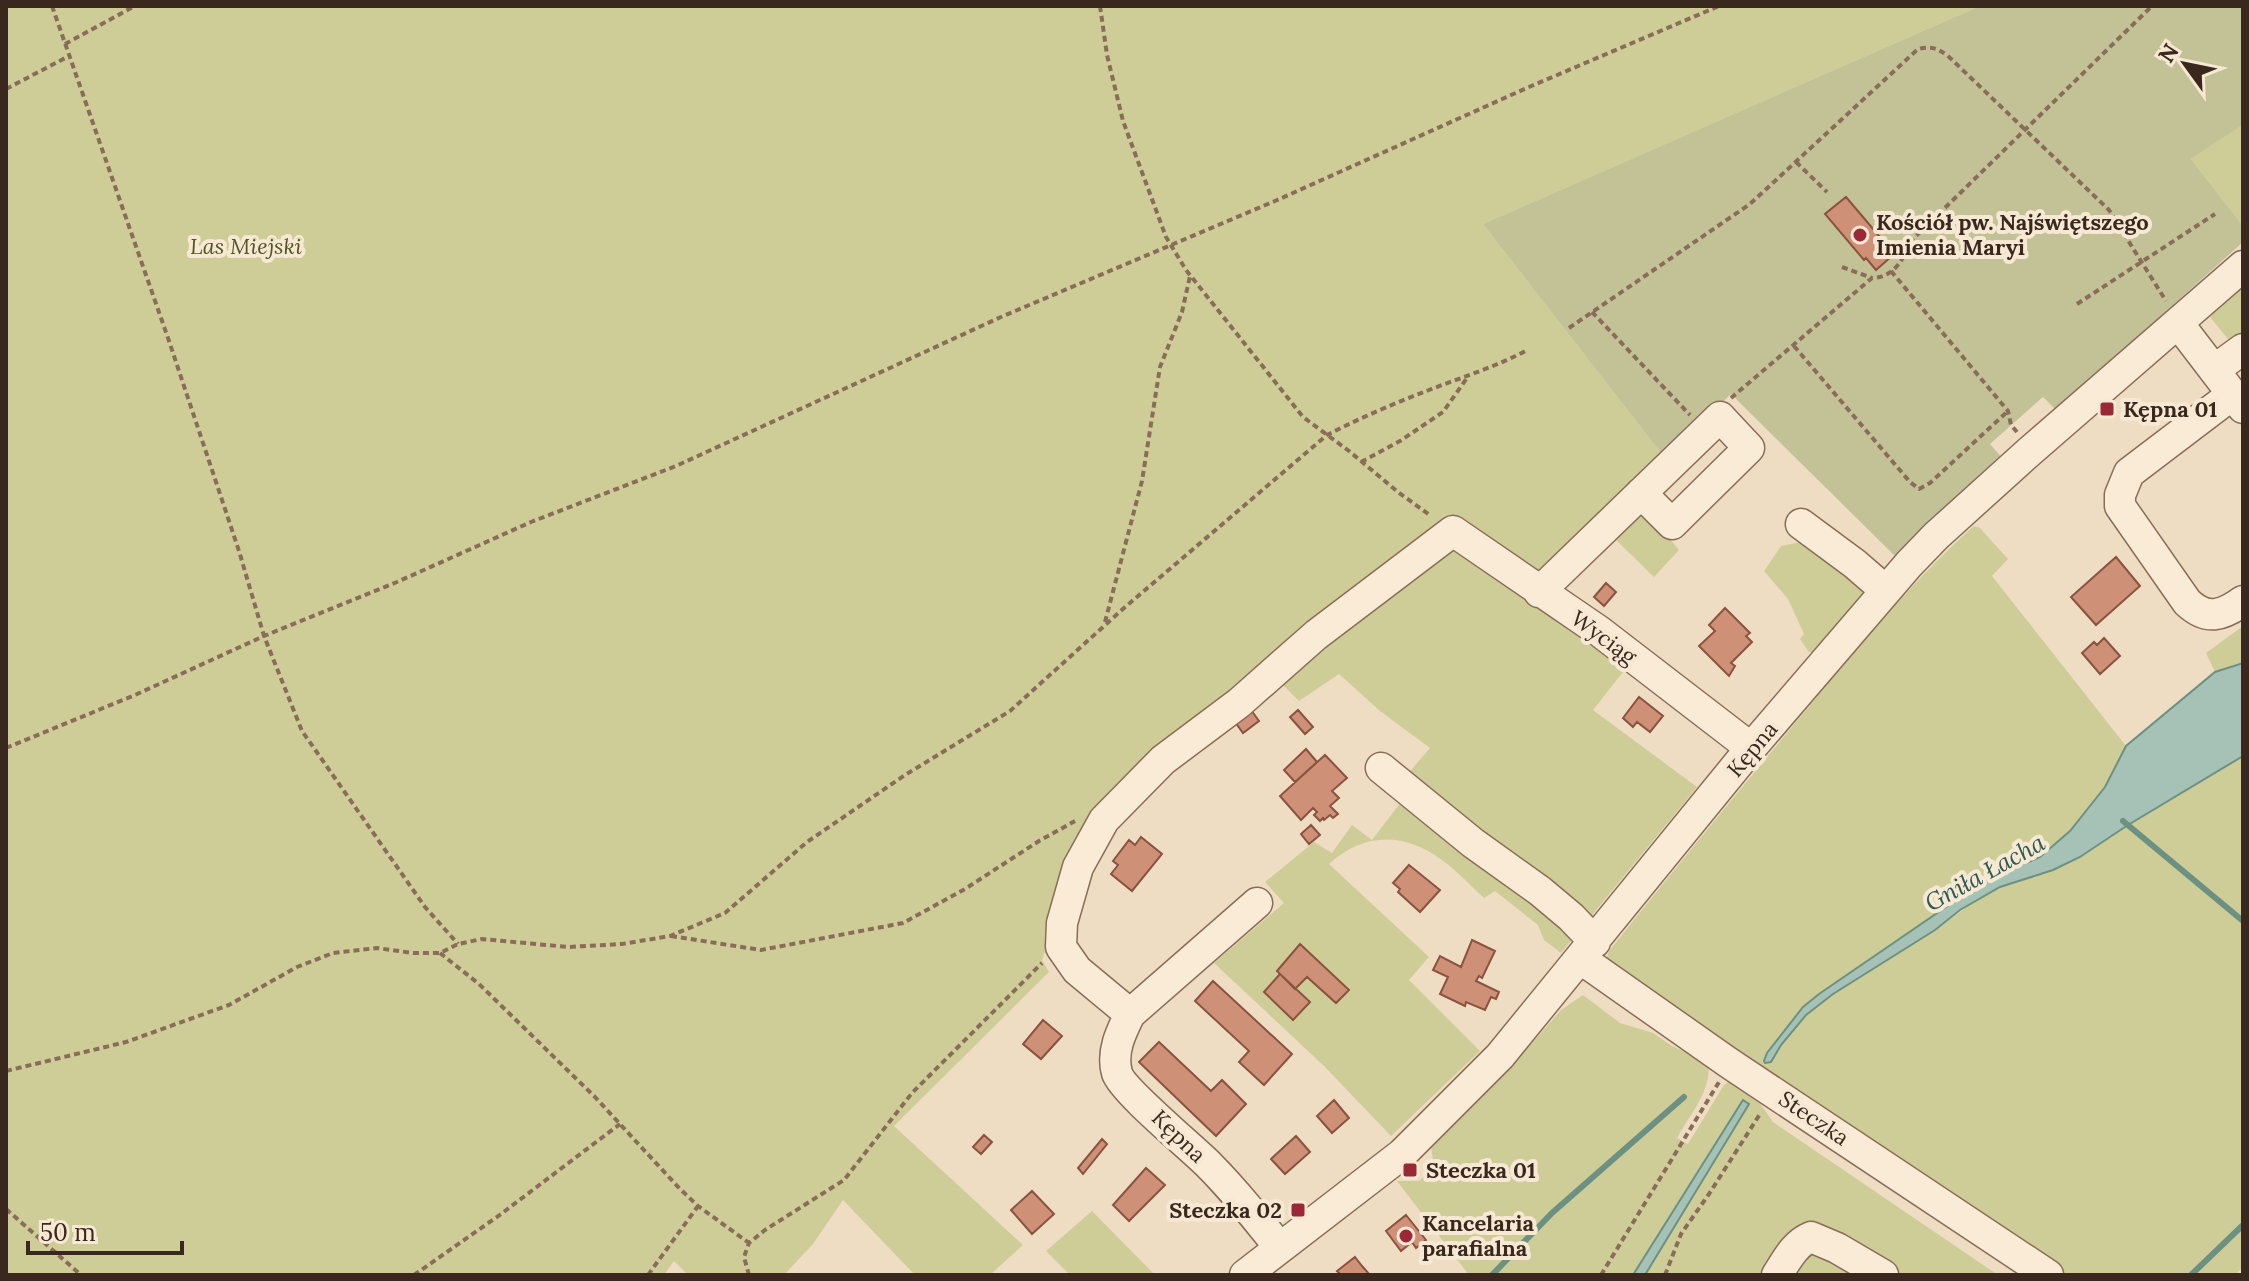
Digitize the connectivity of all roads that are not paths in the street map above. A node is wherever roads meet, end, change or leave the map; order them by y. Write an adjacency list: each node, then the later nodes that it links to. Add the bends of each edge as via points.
1 (2243, 266): 2 (street, Kępna)
2 (2174, 316): 4 (street); 8 (street, Kępna)
3 (2243, 349): 4 (street)
4 (2214, 370): 5 (street)
5 (2238, 401): 10 (street, via 2129,473 2120,506 2198,612 2228,612)
6 (1641, 493): 6 (street, via 1709,420 1749,448 1672,524); 9 (street)
7 (1801, 524): 8 (street)
8 (1885, 590): 11 (street, Kępna)
9 (1539, 592): 11 (street, Wyciąg, via 1599,631); 15 (street, Wyciąg, via 1453,531 1163,760 1104,820 1078,867 1062,923 1061,947 1077,970)
10 (2243, 601)
11 (1751, 748): 14 (street, Kępna)
12 (1381, 768): 14 (street, Steczka, via 1571,917)
13 (1257, 903): 15 (street)
14 (1588, 950): 16 (street, Kępna, via 1500,1056 1402,1154); 20 (street, Steczka, via 1662,1017)
15 (1130, 1014): 16 (street, Kępna, via 1115,1058 1118,1075 1209,1164)
16 (1280, 1248): 17 (street, Kępna)
17 (1245, 1275)
18 (1777, 1275): 19 (street, via 1792,1251 1811,1237)
19 (1883, 1275)
20 (2048, 1275)

